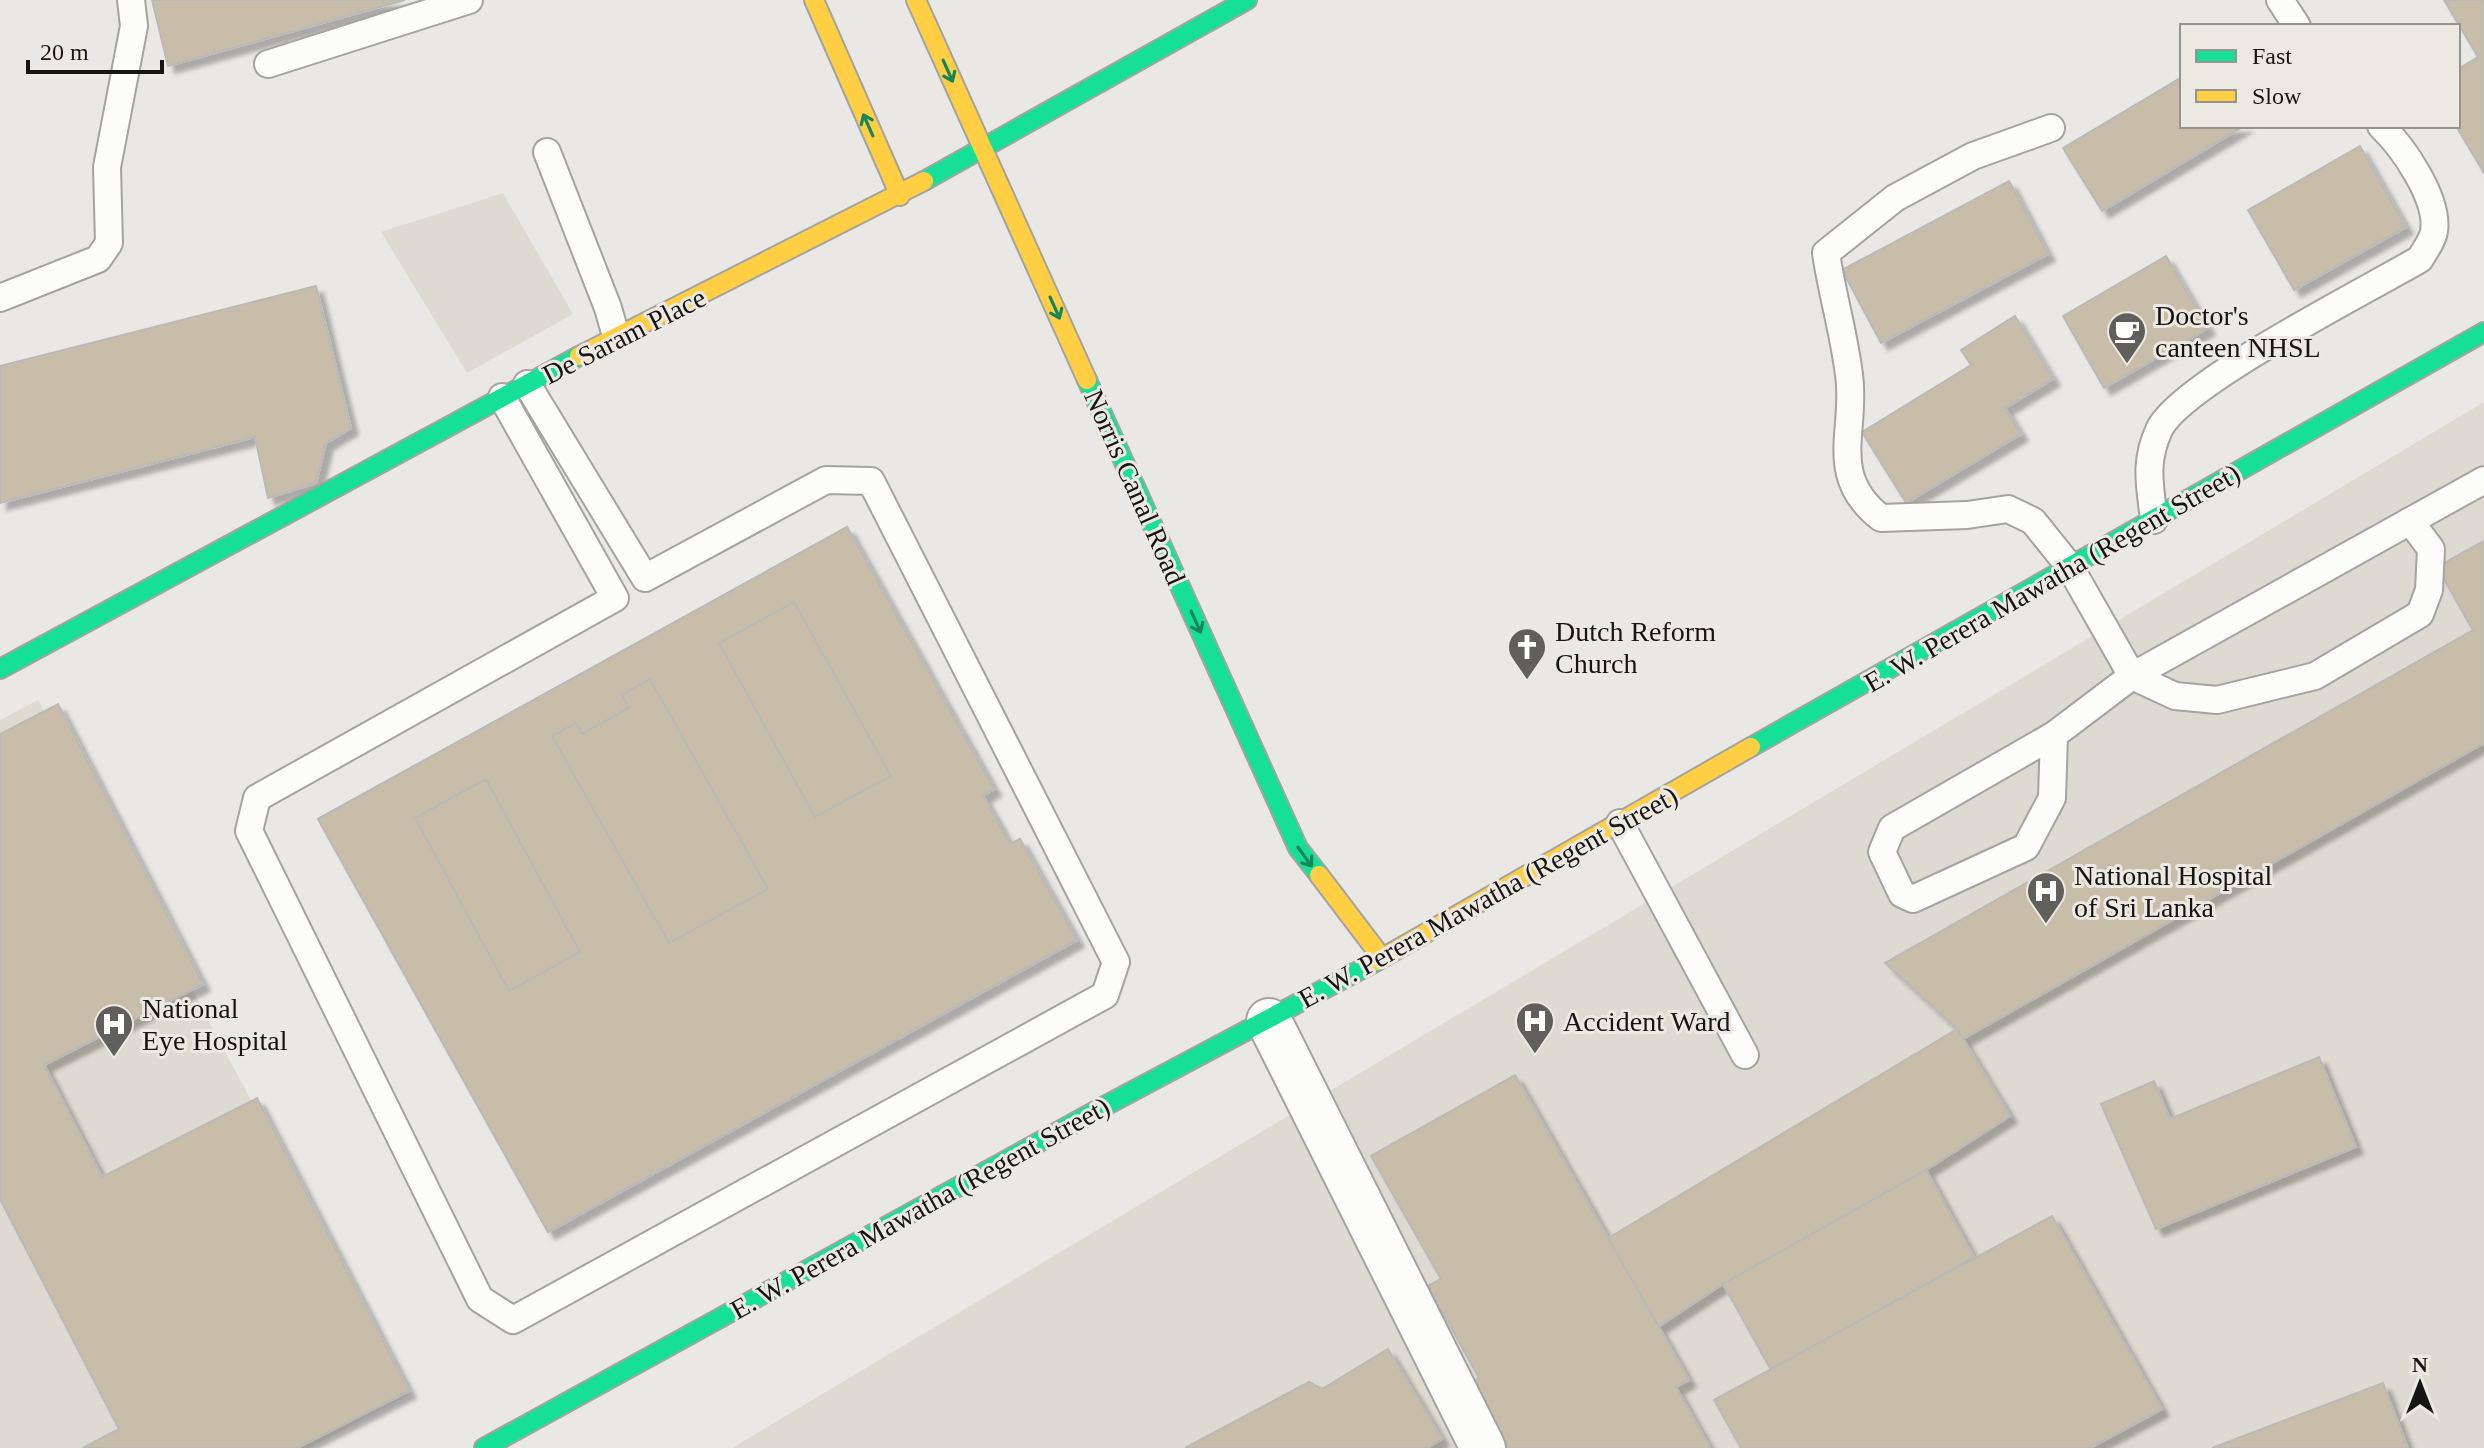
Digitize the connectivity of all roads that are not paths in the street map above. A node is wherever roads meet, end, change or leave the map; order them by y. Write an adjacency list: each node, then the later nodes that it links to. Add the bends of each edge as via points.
1 (131, 0): 14 (lane, via 134,26 107,167 109,243 98,259)
2 (469, 0): 8 (lane)
3 (916, 0): 11 (street, Norris Canal Road, one-way to 11)
4 (1247, 0): 11 (street, De Saram Place)
5 (2280, 0): 7 (lane)
6 (815, 4): 13 (street, one-way to 6)
7 (2296, 24)
8 (268, 64)
9 (2051, 128): 22 (lane, via 1973,156 1895,198 1826,253 1850,380 1846,457 1860,502 1881,518 2008,509 2033,521)
10 (2383, 128): 20 (lane, via 2402,146 2434,212 2434,234 2420,259 2214,377 2160,426 2148,459)
11 (983, 148): 13 (street, De Saram Place); 27 (street, Norris Canal Road, one-way to 27, via 1298,848)
12 (547, 152): 16 (lane)
13 (900, 196): 16 (street, De Saram Place)
14 (0, 298)
15 (2484, 332): 20 (street, E. W. Perera Mawatha (Regent Street))
16 (616, 336): 17 (street, De Saram Place)
17 (527, 384): 18 (street, De Saram Place); 18 (lane, via 645,578 826,480 871,481 1116,962 1105,995 513,1320 480,1299 249,831 257,798 615,598)
18 (502, 397): 23 (street, De Saram Place)
19 (2484, 480): 21 (lane)
20 (2154, 520): 22 (street, E. W. Perera Mawatha (Regent Street))
21 (2410, 521): 24 (lane); 24 (lane, via 2431,549 2429,590 2420,614 2315,676 2217,700 2175,696)
22 (2070, 567): 24 (lane); 26 (street, E. W. Perera Mawatha (Regent Street))
23 (0, 669)
24 (2132, 676): 25 (lane)
25 (2054, 735): 25 (lane, via 2052,798 2026,847 1913,899 1902,894 1882,852 1892,828)
26 (1620, 823): 27 (street, E. W. Perera Mawatha (Regent Street)); 29 (lane)
27 (1382, 958): 28 (street, E. W. Perera Mawatha (Regent Street))
28 (1269, 1021): 30 (street, E. W. Perera Mawatha (Regent Street)); 31 (street)
29 (1745, 1055)
30 (484, 1448)
31 (1483, 1448)

